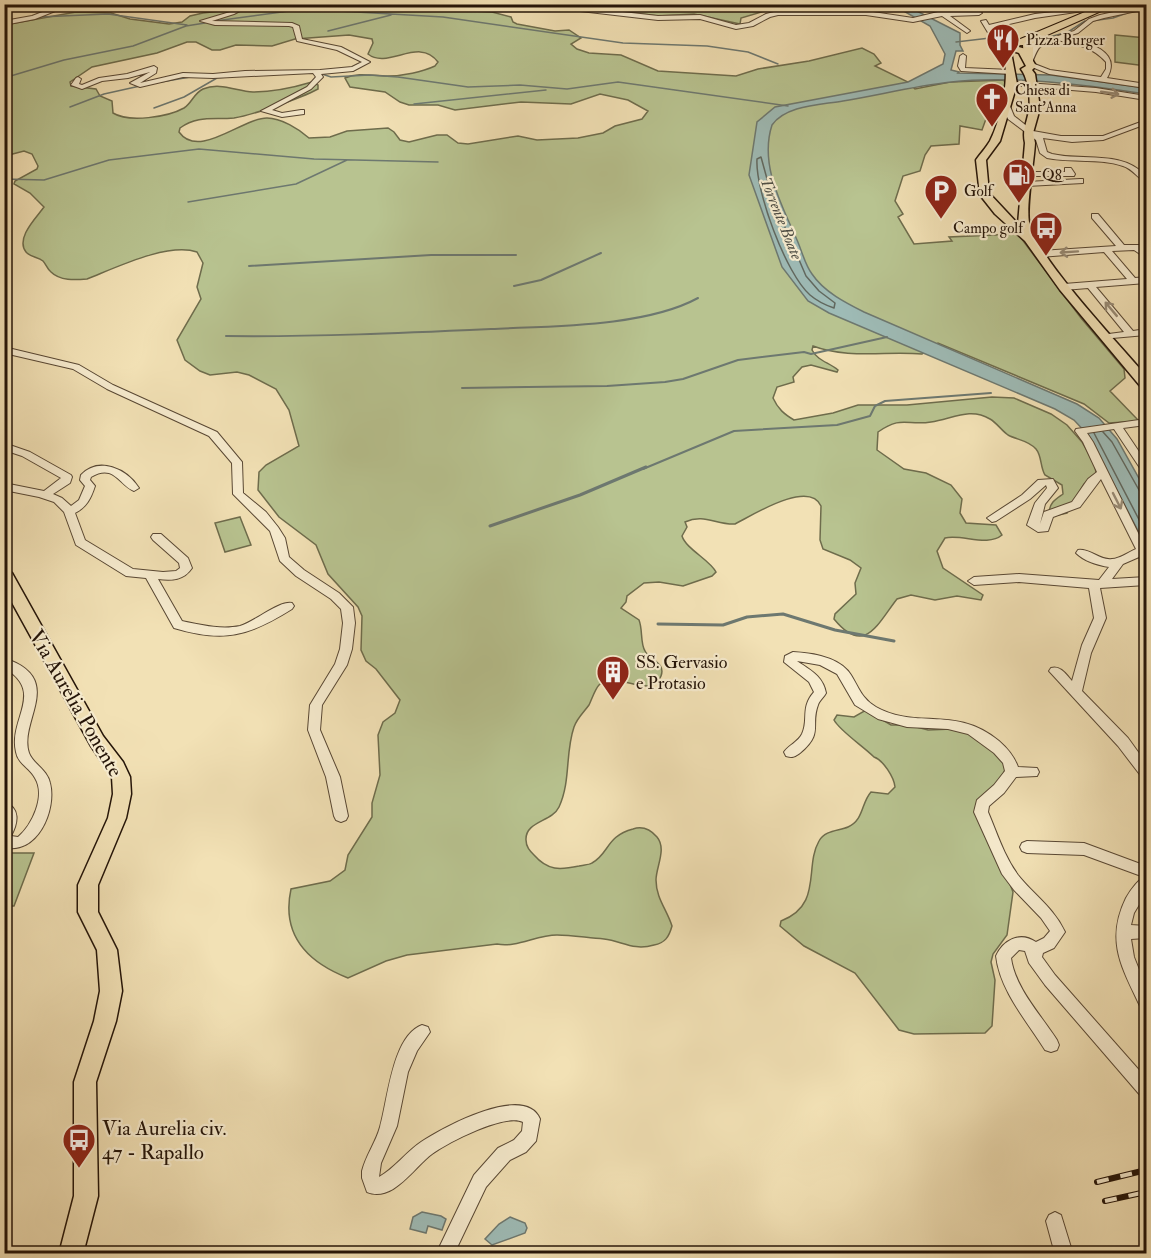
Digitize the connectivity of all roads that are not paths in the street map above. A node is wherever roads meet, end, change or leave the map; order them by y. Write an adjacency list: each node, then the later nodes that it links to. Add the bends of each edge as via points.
1 (70, 4): 14 (street, via 36,17)
2 (162, 4): 3 (street)
3 (187, 4)
4 (250, 4): 23 (street, via 203,21 290,24 296,27 299,40 339,48 367,63 353,69)
5 (555, 4): 12 (street, via 658,18 700,17 736,27 751,26 768,15 792,12 866,13 917,20)
6 (974, 4): 11 (street)
7 (1078, 4): 15 (street, via 1088,10)
8 (1113, 4): 13 (highway)
9 (1119, 4): 13 (highway)
10 (1146, 7): 18 (street, via 1102,16 1091,20 1082,30)
11 (979, 13): 12 (street); 15 (street)
12 (942, 14): 16 (street)
13 (1080, 18): 17 (highway, via 1073,28); 17 (highway, via 1047,18 1036,22)
14 (4, 23)
15 (988, 27): 19 (street)
16 (967, 31)
17 (1033, 35): 19 (highway, via 1015,44); 21 (highway); 22 (highway, via 1027,48)
18 (1058, 38): 22 (street, via 1034,46); 26 (street, via 1102,53 1109,62)
19 (996, 40): 21 (street); 21 (street)
20 (963, 56): 21 (street, via 963,70)
21 (1011, 68): 22 (street); 22 (main road); 22 (main road, via 1010,52 1017,51); 29 (main road)
22 (1029, 70): 24 (street); 24 (street); 28 (street, one-way to 28); 32 (main road, via 1035,108)
23 (317, 71): 25 (street, via 183,75 134,83 154,68 82,87 75,86); 30 (street, via 320,77 309,88 265,111 282,115)
24 (1066, 74): 26 (street)
25 (78, 79)
26 (1103, 79): 27 (street)
27 (1146, 86)
28 (1146, 98)
29 (1006, 106): 32 (street, via 1011,117); 38 (main road, via 994,141 981,160 984,193 999,212)
30 (302, 112)
31 (1146, 122): 32 (street, via 1104,138 1078,139)
32 (1033, 131): 34 (main road); 35 (street, via 1049,156 1121,163 1137,170)
33 (1068, 170): 34 (street, via 1071,174)
34 (1028, 179): 36 (street); 38 (main road)
35 (1146, 180)
36 (1080, 181)
37 (1095, 216): 39 (street)
38 (1017, 221): 42 (main road)
39 (1122, 248): 40 (street); 41 (street)
40 (1106, 249): 42 (street, one-way to 42); 44 (street)
41 (1143, 251)
42 (1040, 254): 46 (main road)
43 (1146, 280): 44 (street)
44 (1133, 281): 45 (street)
45 (1090, 285): 46 (street); 48 (street, one-way to 45)
46 (1064, 287): 49 (main road)
47 (1146, 332): 48 (street)
48 (1131, 334): 49 (street)
49 (1104, 336): 51 (main road)
50 (4, 350): 80 (street, via 76,368 213,434 237,462 238,494 276,530 283,542 284,558 347,607 346,650 316,705 314,730 333,777)
51 (1146, 384)
52 (1146, 422): 53 (street)
53 (1116, 426): 55 (street); 56 (street, via 1080,431)
54 (4, 446): 59 (street, via 67,477)
55 (1146, 469)
56 (1103, 473): 61 (street, via 1085,488 1073,506 1048,515 1044,528 1033,525 1040,503 1053,488 1049,481); 64 (street, one-way to 64)
57 (4, 486): 59 (street)
58 (134, 488): 60 (street, via 130,481 109,469 92,470 85,480 90,486 88,496 81,507)
59 (45, 495): 60 (street, via 58,500)
60 (69, 512): 66 (street, via 84,546 130,573)
61 (992, 518)
62 (157, 537): 66 (street, via 181,556 186,568 178,575)
63 (1082, 553): 65 (street)
64 (1144, 555): 65 (street, via 1126,556)
65 (1116, 564): 70 (street)
66 (150, 576): 71 (street, via 178,625 229,633 248,629)
67 (6, 580): 93 (main road, Via Aurelia Ponente, via 121,777 117,818 88,885 88,912 107,950 111,992 85,1082 86,1196)
68 (974, 581): 70 (street, via 1019,578)
69 (1146, 581): 70 (street)
70 (1097, 586): 74 (street, via 1100,618 1088,638)
71 (288, 606)
72 (4, 662): 81 (street, via 24,675 28,684 31,710 22,751 42,778 45,792 37,822 25,840 6,842)
73 (1055, 671): 74 (street)
74 (1076, 691): 78 (street)
75 (791, 752): 76 (street, via 809,734 812,702 820,693 817,682 790,662 793,656 838,669 849,679 857,700 891,719 962,725 988,738 1008,760)
76 (1012, 772): 77 (street); 87 (street, via 982,804 981,812 1006,868 1050,917 1058,932)
77 (1032, 772)
78 (1146, 772)
79 (4, 807): 81 (street, via 11,818)
80 (341, 816)
81 (4, 836)
82 (1027, 847): 83 (street, via 1084,849)
83 (1146, 872)
84 (1146, 883): 85 (street, via 1130,907)
85 (1122, 932): 86 (street); 88 (street, via 1127,962)
86 (1146, 932)
87 (1034, 952): 90 (street, via 1029,945 1016,943 1003,956 1002,965); 91 (street, via 1036,963)
88 (1146, 1003)
89 (422, 1032): 94 (street, via 413,1040 393,1098 389,1126 372,1160 373,1186 383,1185 452,1133 509,1113 522,1112 532,1119 530,1135 504,1154 480,1181)
90 (1051, 1045)
91 (1146, 1089)
92 (1055, 1221): 95 (street)
93 (71, 1254)
94 (445, 1254)
95 (1064, 1254)

